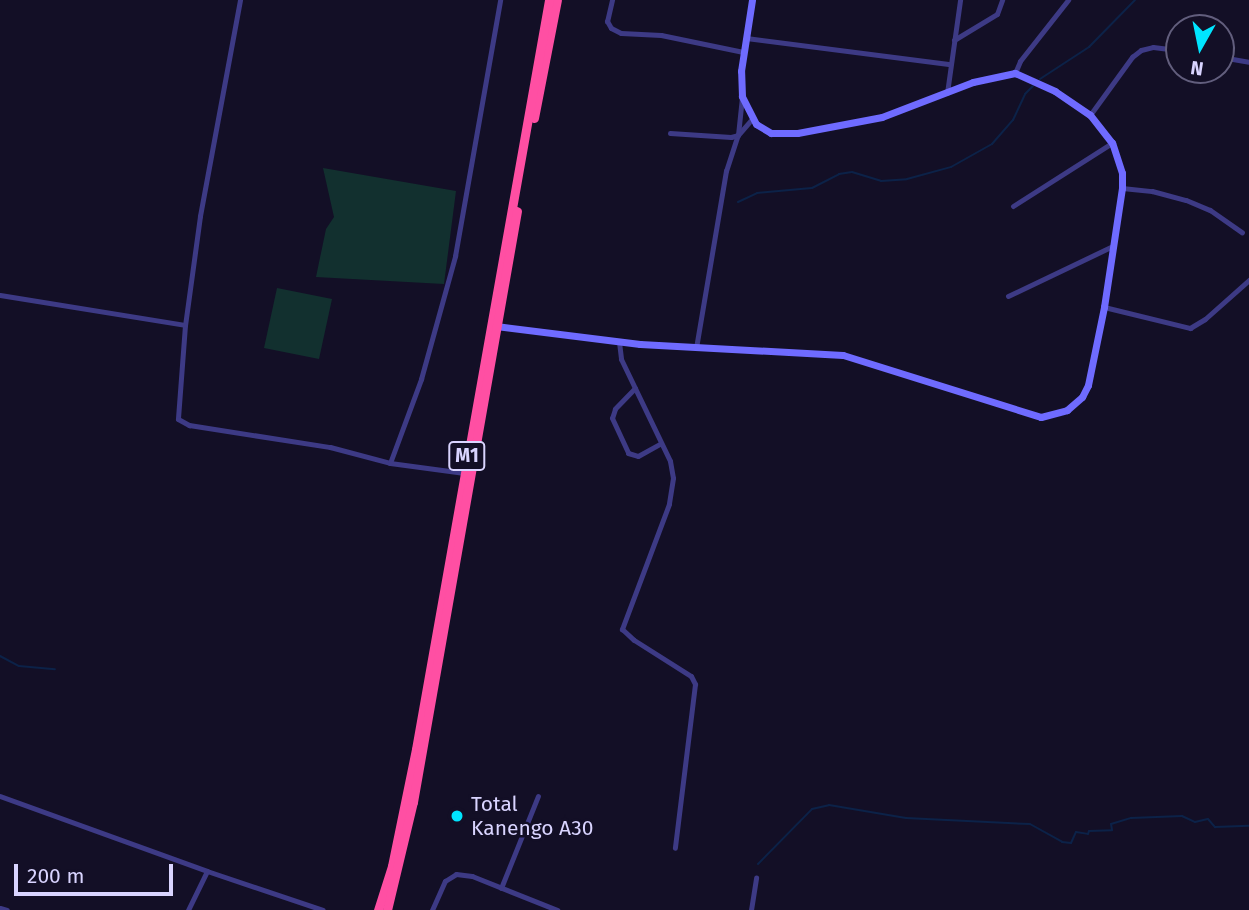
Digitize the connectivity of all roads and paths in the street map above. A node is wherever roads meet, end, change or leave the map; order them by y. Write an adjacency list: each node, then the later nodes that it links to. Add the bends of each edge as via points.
1 (240, 0): 31 (street)
2 (500, 0): 37 (street, via 455,256 421,379)
3 (549, 0): 38 (highway, M1)
4 (558, 0): 32 (highway, M1)
5 (612, 0): 13 (street, via 607,21 621,33 661,35)
6 (752, 0): 10 (street)
7 (960, 0): 11 (street)
8 (1002, 0): 11 (street, via 997,14)
9 (1068, 0): 15 (street, via 1020,61)
10 (746, 38): 13 (street); 14 (street)
11 (954, 40): 14 (street)
12 (1165, 48): 18 (street, via 1141,50 1132,57)
13 (743, 52): 17 (street)
14 (950, 64): 16 (street)
15 (1016, 73): 16 (street, via 992,76); 18 (street, via 1055,91)
16 (947, 93): 19 (street, via 882,117 797,133 771,133)
17 (742, 96): 19 (street); 21 (street)
18 (1090, 116): 22 (street)
19 (752, 119): 21 (street)
20 (670, 133): 21 (street)
21 (738, 135): 34 (street, via 724,184)
22 (1112, 143): 23 (street); 24 (street)
23 (1122, 188): 25 (street, via 1186,200); 26 (street)
24 (1013, 206)
25 (1242, 232)
26 (1113, 246): 29 (street); 30 (street)
27 (1249, 280): 30 (street, via 1190,328)
28 (0, 295): 31 (street)
29 (1008, 296)
30 (1104, 307): 34 (street, via 1088,385 1074,404 1051,417 1030,415 843,355)
31 (185, 325): 37 (street, via 178,419 189,425 330,447)
32 (496, 326): 33 (street); 50 (highway, M1, via 416,790)
33 (619, 342): 34 (street); 35 (street, via 621,359)
34 (696, 348)
35 (635, 388): 36 (street); 36 (street, via 614,409 612,418 628,453 638,456)
36 (661, 443): 41 (street, via 673,472 672,493 622,629 691,676 695,684)
37 (390, 463): 38 (street)
38 (464, 473): 49 (highway, M1, via 416,749)
39 (0, 796): 42 (street)
40 (538, 796): 44 (street)
41 (675, 848)
42 (207, 872): 47 (street); 48 (street)
43 (756, 877): 53 (street)
44 (501, 888): 51 (street, via 464,874 452,875 441,887); 52 (street)
45 (0, 908): 46 (street)
46 (7, 910)
47 (188, 910)
48 (323, 910)
49 (379, 910)
50 (387, 910)
51 (432, 910)
52 (557, 910)
53 (751, 910)

